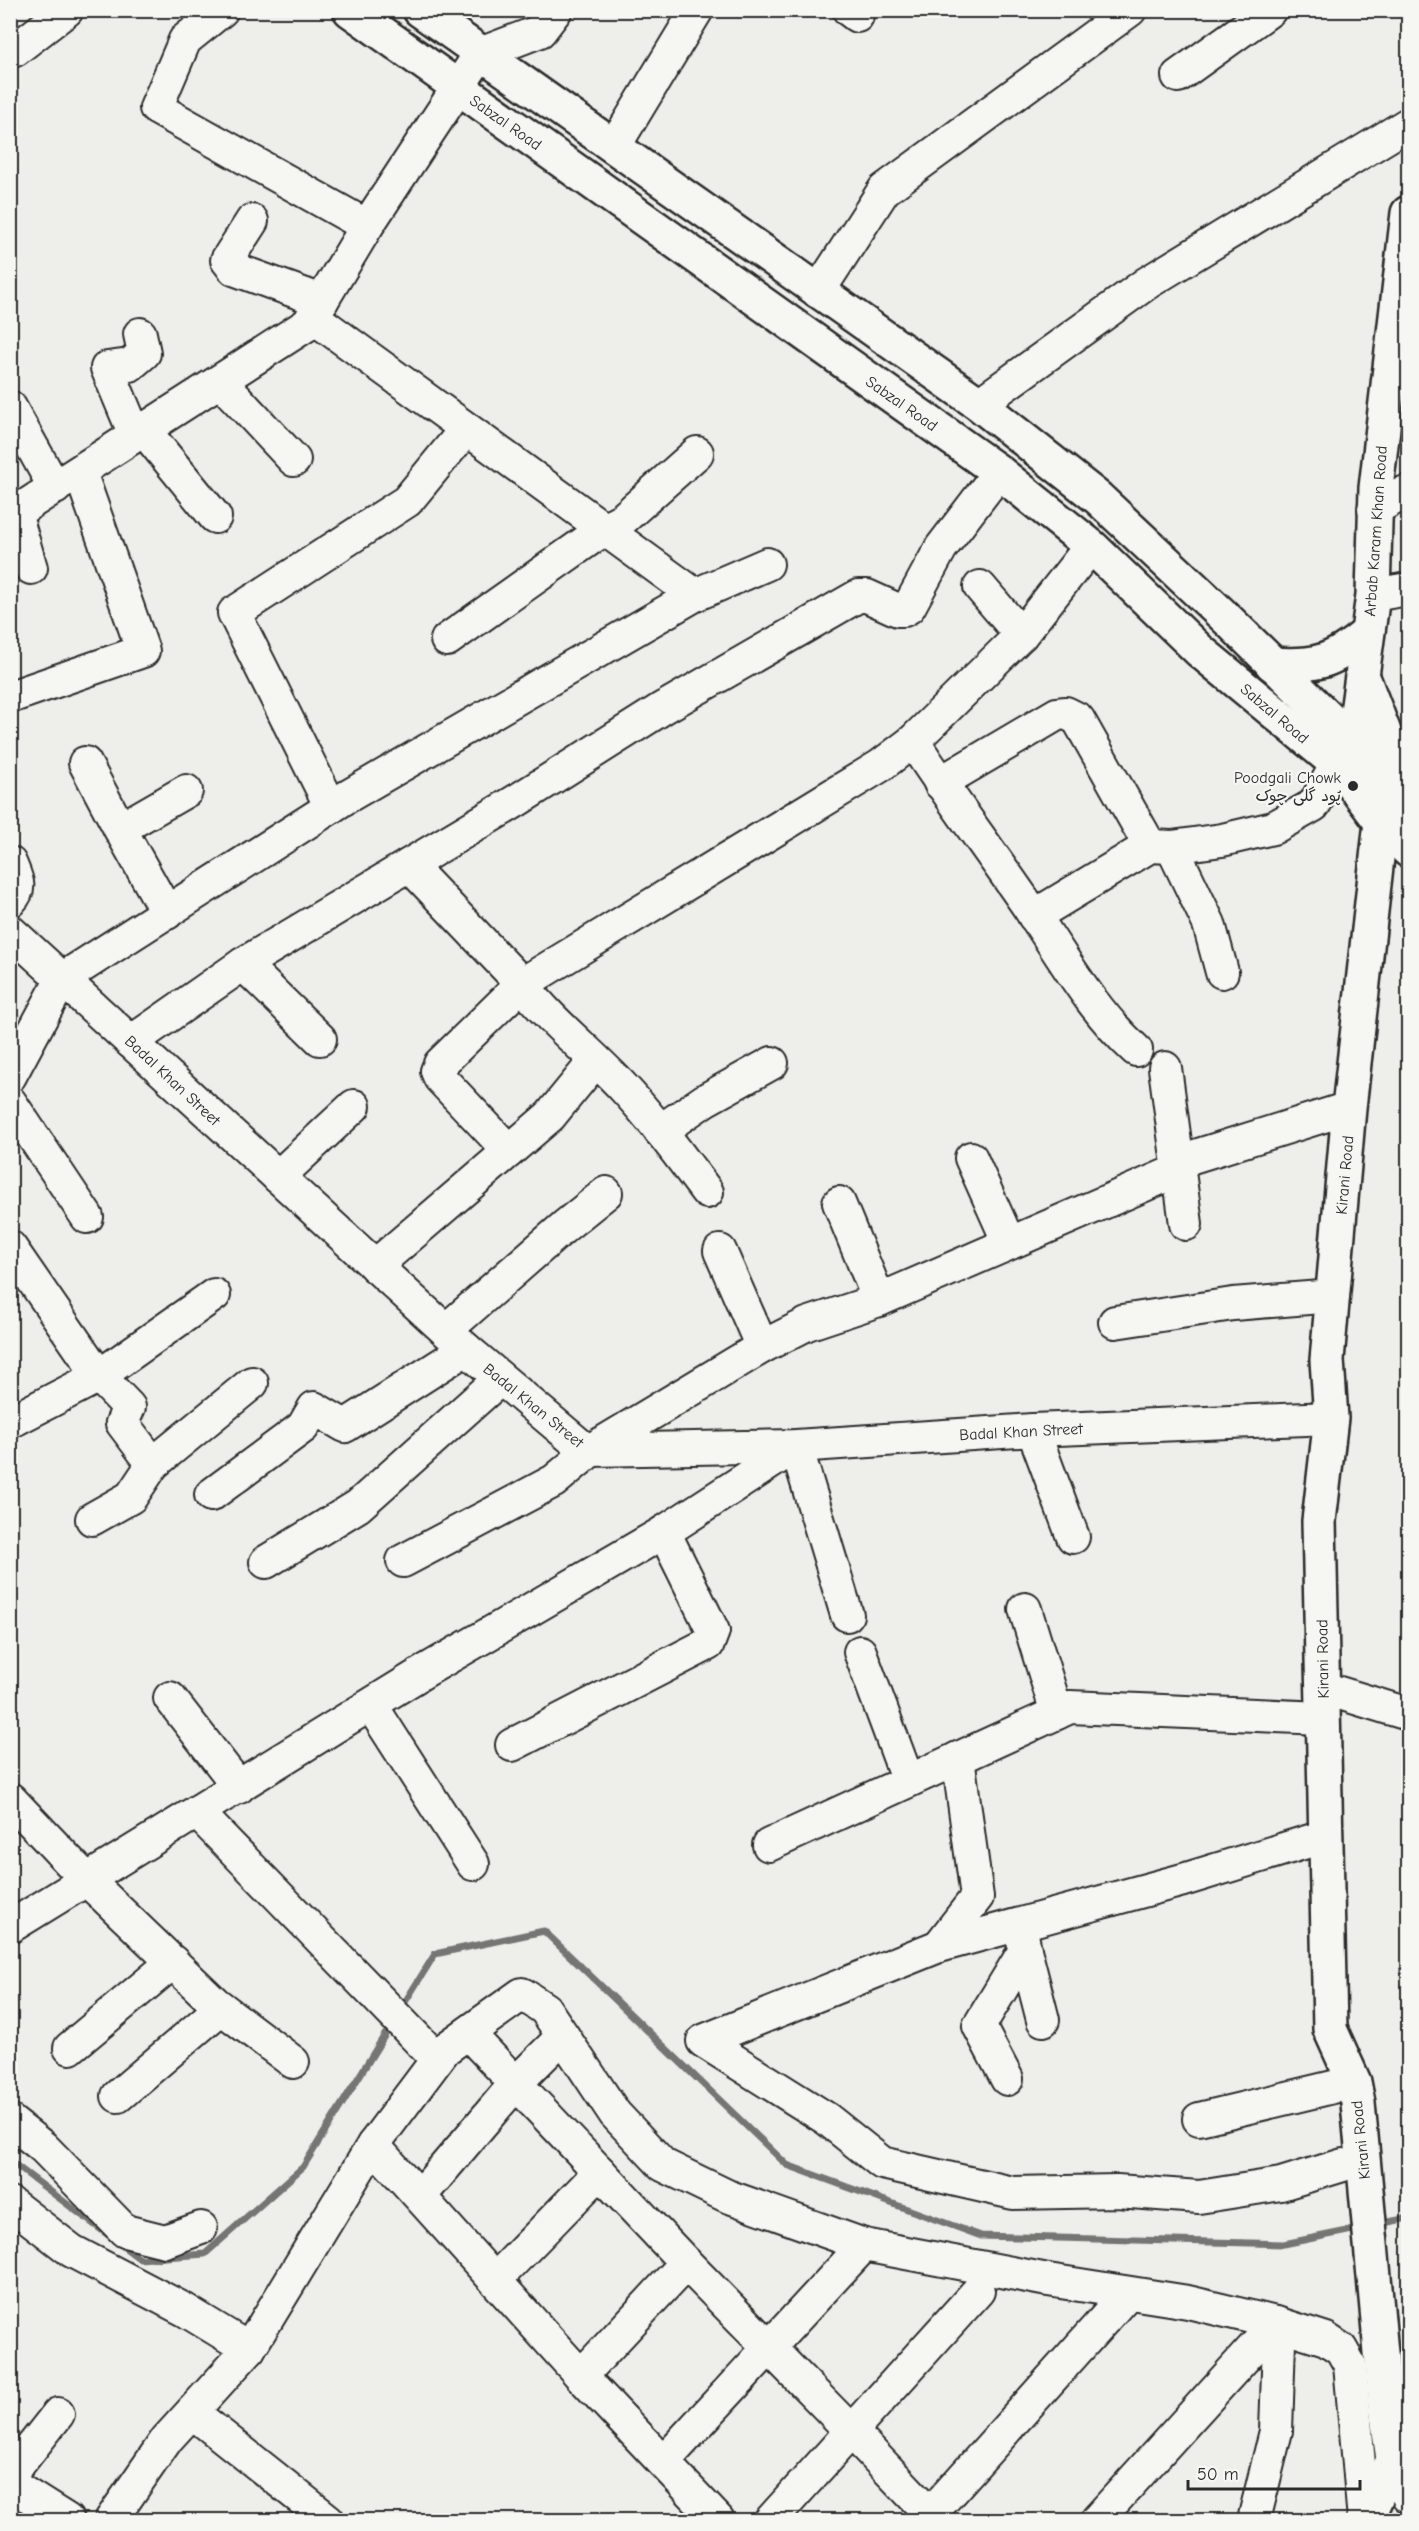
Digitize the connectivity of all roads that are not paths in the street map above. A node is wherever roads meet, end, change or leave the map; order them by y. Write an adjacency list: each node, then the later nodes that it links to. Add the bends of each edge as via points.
1 (67, 10): 9 (street)
2 (222, 10): 17 (street, via 185,40 156,108)
3 (350, 10): 12 (main road, Sabzal Road)
4 (556, 10): 10 (street, via 540,31)
5 (697, 10): 14 (street)
6 (1130, 10): 19 (street, via 884,190)
7 (1270, 10): 11 (street)
8 (421, 11): 10 (main road, Sabzal Road)
9 (15, 50)
10 (480, 54): 12 (street); 14 (main road, Sabzal Road)
11 (1178, 76)
12 (458, 87): 17 (street); 29 (main road, Sabzal Road)
13 (1408, 124): 23 (street, via 1147,283)
14 (614, 147): 19 (main road, Sabzal Road)
15 (1408, 213): 18 (main road, Arbab Karam Khan Road)
16 (252, 221): 20 (street, via 227,260 234,269)
17 (367, 226): 20 (street)
18 (1406, 255): 32 (main road, Arbab Karam Khan Road)
19 (818, 292): 23 (main road, Sabzal Road)
20 (317, 309): 22 (street, via 308,324); 25 (street)
21 (140, 334): 26 (street, via 144,353 130,366 107,368)
22 (220, 381): 26 (street); 28 (street)
23 (979, 404): 46 (main road, Sabzal Road, via 1098,498)
24 (10, 407): 30 (street)
25 (466, 429): 35 (street); 55 (street, via 407,501 234,613)
26 (140, 433): 30 (street); 34 (street)
27 (697, 453): 35 (street, via 624,518)
28 (294, 460)
29 (999, 472): 36 (main road, Sabzal Road); 61 (street, via 941,548 909,607 898,610 858,596 663,708)
30 (68, 480): 33 (street); 48 (street, via 143,651)
31 (1408, 491): 32 (street)
32 (1374, 509): 41 (main road, Arbab Karam Khan Road)
33 (13, 515): 38 (street)
34 (215, 517)
35 (604, 529): 42 (street); 45 (street)
36 (1091, 546): 44 (street); 50 (main road, Sabzal Road, via 1200,651)
37 (767, 564): 42 (street)
38 (31, 568)
39 (980, 587): 44 (street)
40 (1408, 589): 41 (street)
41 (1373, 595): 43 (main road, Arbab Karam Khan Road)
42 (695, 596): 55 (street)
43 (1366, 634): 46 (main road, via 1345,652 1304,666); 47 (main road, Arbab Karam Khan Road)
44 (1021, 635): 49 (street)
45 (447, 640)
46 (1272, 664): 50 (main road, Sabzal Road)
47 (1363, 679): 50 (main road, Arbab Karam Khan Road); 54 (main road)
48 (10, 697)
49 (914, 741): 52 (street); 69 (street, via 880,766)
50 (1345, 754): 54 (main road, Sabzal Road); 56 (main road, Sabzal Road); 58 (street, via 1314,805 1273,828 1222,840)
51 (85, 763): 57 (street)
52 (940, 783): 58 (street, via 1057,714 1066,713 1078,718); 64 (street)
53 (186, 791): 57 (street)
54 (1406, 792): 56 (main road, Kirani Road)
55 (331, 807): 63 (street)
56 (1382, 822): 59 (main road, Sabzal Road); 79 (main road, Kirani Road)
57 (120, 829): 63 (street)
58 (1161, 847): 64 (street); 67 (street, via 1209,924)
59 (1408, 850)
60 (10, 863): 62 (street, via 19,886)
61 (409, 865): 66 (street); 69 (street)
62 (10, 901)
63 (167, 913): 68 (street)
64 (1034, 916): 72 (street, via 1111,1028)
65 (10, 931): 68 (street, Badal Khan Street)
66 (243, 964): 70 (street); 71 (street)
67 (1222, 972)
68 (62, 979): 71 (street, Badal Khan Street); 76 (street)
69 (522, 984): 73 (street); 81 (street, via 436,1071)
70 (320, 1039)
71 (131, 1042): 84 (street, Badal Khan Street)
72 (1136, 1050)
73 (595, 1060): 80 (street); 81 (street, via 550,1116)
74 (772, 1063): 80 (street, via 705,1100)
75 (1165, 1068): 83 (street)
76 (10, 1076)
77 (10, 1102): 88 (street)
78 (354, 1106): 84 (street)
79 (1349, 1108): 83 (street, via 1189,1158); 95 (main road, Kirani Road)
80 (660, 1131): 85 (street)
81 (509, 1151): 93 (street)
82 (971, 1158): 90 (street)
83 (1179, 1166): 89 (street); 90 (street, via 1172,1173)
84 (278, 1177): 93 (street, Badal Khan Street)
85 (708, 1192)
86 (606, 1193): 98 (street, via 565,1226)
87 (838, 1203): 96 (street)
88 (87, 1218)
89 (1186, 1224)
90 (1010, 1243): 96 (street)
91 (10, 1247): 100 (street)
92 (720, 1251): 99 (street)
93 (375, 1266): 98 (street, Badal Khan Street)
94 (214, 1294): 100 (street)
95 (1332, 1296): 97 (street, via 1233,1304); 103 (main road, Kirani Road, via 1327,1360)
96 (879, 1300): 99 (street, via 807,1324)
97 (1115, 1322)
98 (456, 1340): 101 (street, Badal Khan Street); 109 (street, via 345,1426 314,1408 303,1427)
99 (762, 1347): 107 (street)
100 (99, 1376): 104 (street); 108 (street, via 129,1407 122,1423)
101 (500, 1379): 107 (street, Badal Khan Street); 114 (street, via 358,1506)
102 (252, 1383): 108 (street)
103 (1331, 1418): 105 (street, Badal Khan Street); 119 (main road, Kirani Road, via 1319,1521)
104 (10, 1422)
105 (1033, 1430): 106 (street, Badal Khan Street); 112 (street)
106 (796, 1446): 107 (street, Badal Khan Street); 111 (street); 116 (street)
107 (591, 1450): 113 (street, via 554,1481)
108 (153, 1464): 110 (street, via 131,1497)
109 (211, 1495)
110 (92, 1519)
111 (664, 1532): 120 (street); 123 (street, via 713,1631 708,1644)
112 (1073, 1537)
113 (403, 1561)
114 (266, 1562)
115 (1025, 1609): 121 (street)
116 (847, 1615)
117 (860, 1652): 125 (street)
118 (170, 1698): 126 (street)
119 (1323, 1703): 121 (street, via 1070,1707); 122 (street); 129 (main road, Kirani Road)
120 (371, 1705): 126 (street); 131 (street)
121 (1057, 1713): 124 (street)
122 (1408, 1714)
123 (512, 1745)
124 (958, 1758): 125 (street); 135 (street, via 977,1897)
125 (908, 1781): 130 (street)
126 (239, 1787): 128 (street)
127 (13, 1806): 132 (street)
128 (197, 1812): 132 (street); 142 (street)
129 (1326, 1836): 134 (street, via 1183,1880); 146 (main road, Kirani Road, via 1330,2029)
130 (769, 1845)
131 (473, 1864)
132 (87, 1879): 133 (street); 136 (street)
133 (10, 1927)
134 (1022, 1937): 135 (street); 138 (street); 144 (street, via 979,2026)
135 (939, 1946): 151 (street, via 702,2041 826,2119 882,2163 1013,2193 1117,2191 1199,2197 1281,2184)
136 (173, 1962): 137 (street); 141 (street)
137 (222, 2008): 143 (street); 147 (street)
138 (1043, 2020)
139 (468, 2032): 140 (street, via 522,1994 545,2009); 142 (street, via 445,2049); 145 (street)
140 (563, 2036): 145 (street); 156 (street, via 615,2114 663,2165 727,2196)
141 (70, 2048)
142 (430, 2052): 150 (street)
143 (293, 2062)
144 (1007, 2079)
145 (516, 2083): 152 (street); 153 (street)
146 (1356, 2092): 148 (street); 168 (main road, Kirani Road)
147 (118, 2096)
148 (1199, 2119)
149 (10, 2121): 155 (street, via 43,2147 125,2231 165,2241)
150 (373, 2145): 153 (street); 162 (street)
151 (1343, 2165)
152 (600, 2172): 157 (street); 158 (street)
153 (421, 2195): 158 (street)
154 (10, 2203): 162 (street, via 72,2251)
155 (201, 2228)
156 (864, 2245): 160 (street); 163 (street)
157 (686, 2263): 163 (street); 164 (street)
158 (496, 2279): 164 (street)
159 (978, 2291): 167 (street)
160 (1128, 2293): 161 (street, via 1188,2302); 174 (street)
161 (1278, 2332): 179 (street); 180 (street, via 1276,2431); 181 (street, via 1326,2339 1341,2349 1350,2365)
162 (249, 2349): 165 (street)
163 (770, 2349): 167 (street); 169 (street)
164 (581, 2376): 169 (street)
165 (192, 2412): 173 (street, via 167,2439); 176 (street)
166 (58, 2414): 170 (street)
167 (851, 2431): 174 (street); 178 (street)
168 (1393, 2460): 172 (street); 181 (main road)
169 (663, 2462): 177 (street)
170 (10, 2475)
171 (10, 2484): 175 (street)
172 (1408, 2496)
173 (124, 2516)
174 (931, 2518)
175 (67, 2520)
176 (328, 2520)
177 (718, 2520)
178 (771, 2520)
179 (1097, 2520)
180 (1254, 2520)
181 (1365, 2520)

